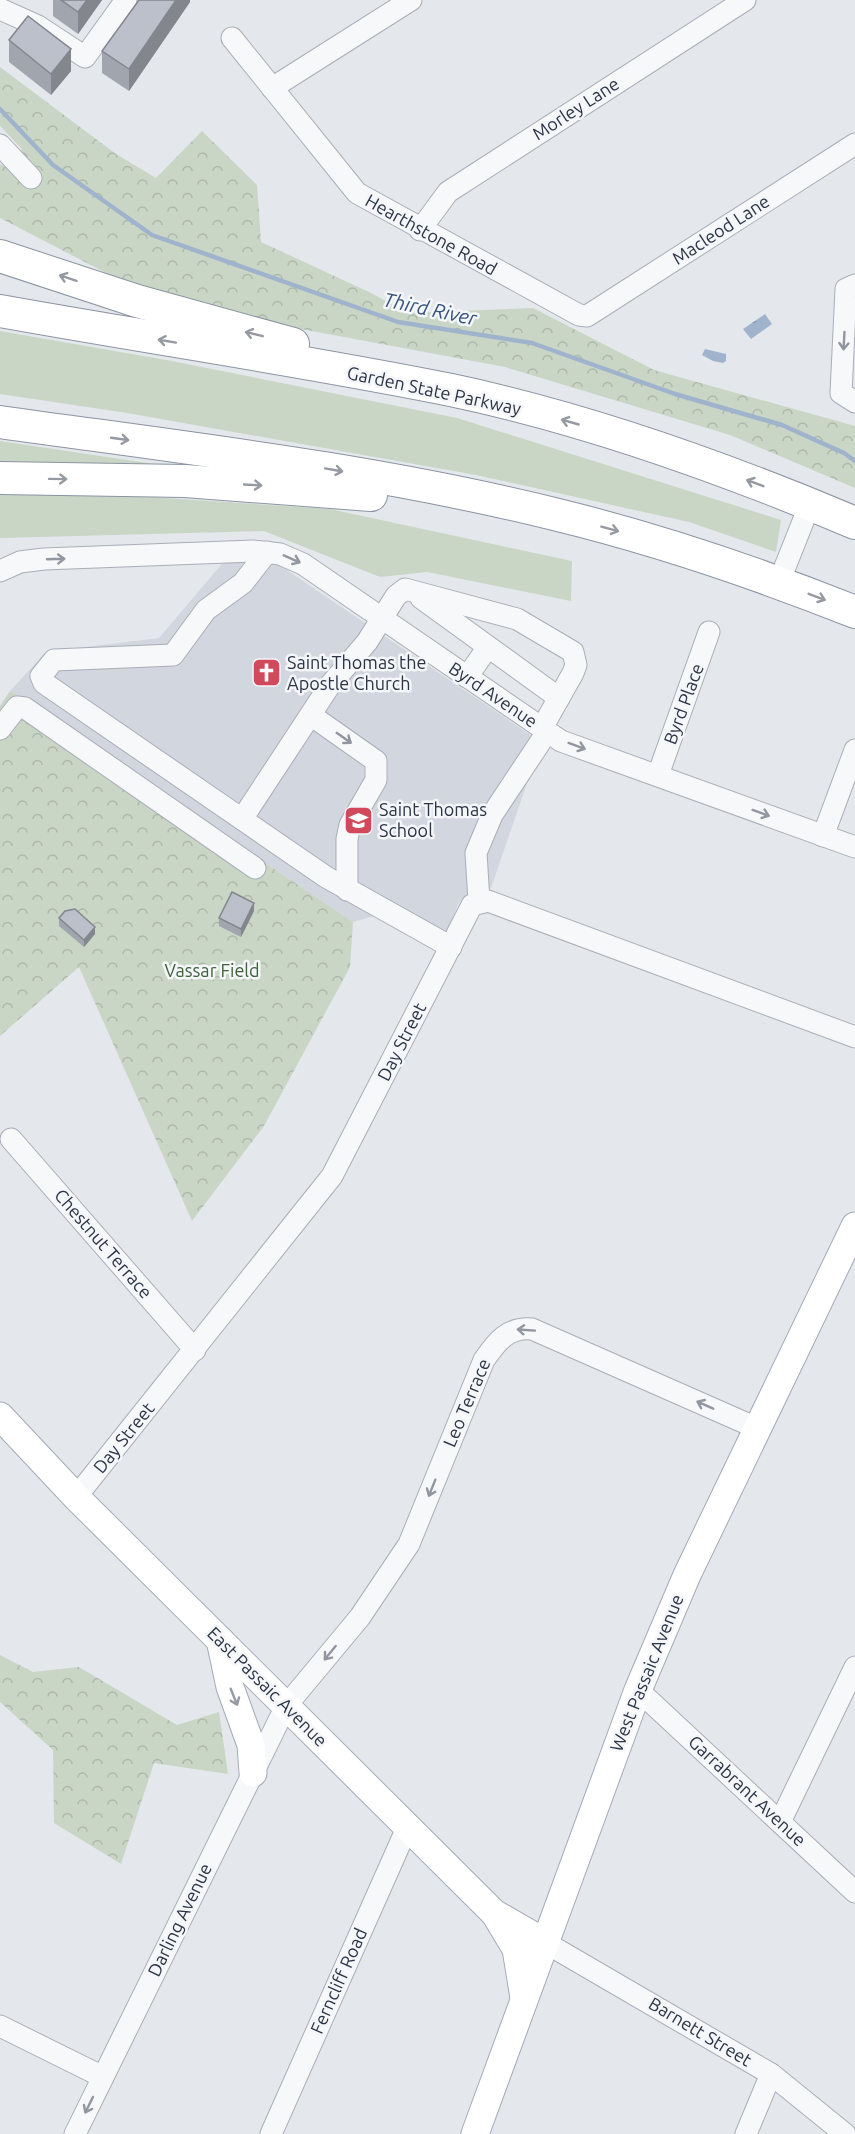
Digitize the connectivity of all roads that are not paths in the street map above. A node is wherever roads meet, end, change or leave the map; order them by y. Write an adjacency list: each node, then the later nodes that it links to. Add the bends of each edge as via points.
1 (126, 0): 4 (street, via 85,57 38,26)
2 (411, 0): 6 (street)
3 (744, 0): 10 (street, Morley Lane, via 448,192)
4 (0, 9)
5 (232, 38): 6 (street, Hearthstone Road)
6 (272, 88): 10 (street, Hearthstone Road, via 357,193)
7 (855, 144): 14 (street, Macleod Lane)
8 (0, 145): 9 (street)
9 (31, 178)
10 (420, 230): 14 (street, Hearthstone Road)
11 (0, 256): 15 (highway, one-way to 11, via 209,322)
12 (851, 287): 16 (street, one-way to 16)
13 (0, 311): 15 (highway, Garden State Parkway, one-way to 13)
14 (587, 316)
15 (452, 391): 19 (highway, Garden State Parkway, one-way to 15, via 646,444)
16 (848, 397)
17 (0, 422): 20 (highway, one-way to 20, via 327,469)
18 (0, 478): 20 (highway, one-way to 20, via 275,486)
19 (810, 504): 21 (highway, Garden State Parkway); 24 (street)
20 (554, 513): 24 (highway, one-way to 24)
21 (855, 523)
22 (267, 552): 23 (street, Byrd Avenue, one-way to 22, via 20,562 44,559); 27 (street, Byrd Avenue, one-way to 27, via 303,564); 37 (street, via 243,583 206,610 173,655 54,660 41,676 44,683)
23 (0, 571)
24 (779, 582): 26 (highway, one-way to 26)
25 (410, 591): 27 (street, via 400,591); 29 (street); 31 (street, via 517,619 573,652 576,664)
26 (855, 612)
27 (382, 618): 30 (street, Byrd Avenue); 32 (street, via 330,685)
28 (710, 632): 36 (street, Byrd Place)
29 (488, 647): 30 (street); 31 (street)
30 (467, 677): 34 (street, Byrd Avenue)
31 (559, 698): 34 (street)
32 (312, 716): 37 (street); 41 (street, one-way to 41, via 376,761 376,780 350,825)
33 (0, 729): 40 (street, via 17,707 25,708)
34 (544, 730): 36 (street, Byrd Avenue, one-way to 36, via 561,741); 42 (street, via 492,815 476,853)
35 (855, 750): 38 (street)
36 (658, 775): 38 (street, Byrd Avenue, one-way to 38)
37 (242, 819): 41 (street)
38 (823, 836): 39 (street, Byrd Avenue)
39 (855, 847)
40 (255, 868)
41 (347, 890): 43 (street)
42 (479, 901): 43 (street, Day Street, via 472,905); 44 (street, via 488,901)
43 (451, 947): 47 (street, Day Street, via 332,1176)
44 (855, 1037)
45 (11, 1139): 47 (street, Chestnut Terrace)
46 (855, 1226): 49 (main road, West Passaic Avenue)
47 (195, 1350): 50 (street, Day Street)
48 (0, 1416): 50 (main road, East Passaic Avenue)
49 (759, 1429): 53 (main road, West Passaic Avenue, via 687,1575); 54 (street, Leo Terrace, one-way to 54, via 532,1329 506,1333 484,1359 409,1544 360,1617)
50 (76, 1497): 51 (main road, East Passaic Avenue)
51 (220, 1640): 54 (main road, East Passaic Avenue); 55 (main road, one-way to 55, via 230,1687 251,1745)
52 (855, 1666): 56 (street)
53 (638, 1690): 56 (street, Garrabrant Avenue); 60 (main road, West Passaic Avenue)
54 (286, 1706): 55 (street, Darling Avenue); 57 (main road, East Passaic Avenue)
55 (253, 1773): 64 (street, Darling Avenue)
56 (780, 1822): 58 (street, Garrabrant Avenue)
57 (407, 1828): 59 (main road, East Passaic Avenue); 66 (street, Ferncliff Road)
58 (855, 1892)
59 (494, 1913): 60 (main road, East Passaic Avenue); 61 (main road, via 516,1949)
60 (546, 1943): 61 (main road, West Passaic Avenue); 63 (street, Barnett Street)
61 (525, 2000): 67 (main road, West Passaic Avenue)
62 (0, 2026): 64 (street)
63 (771, 2074): 68 (street); 69 (street, Barnett Street)
64 (103, 2077): 65 (street, Darling Avenue, one-way to 65)
65 (75, 2134)
66 (271, 2134)
67 (475, 2134)
68 (746, 2134)
69 (845, 2134)

